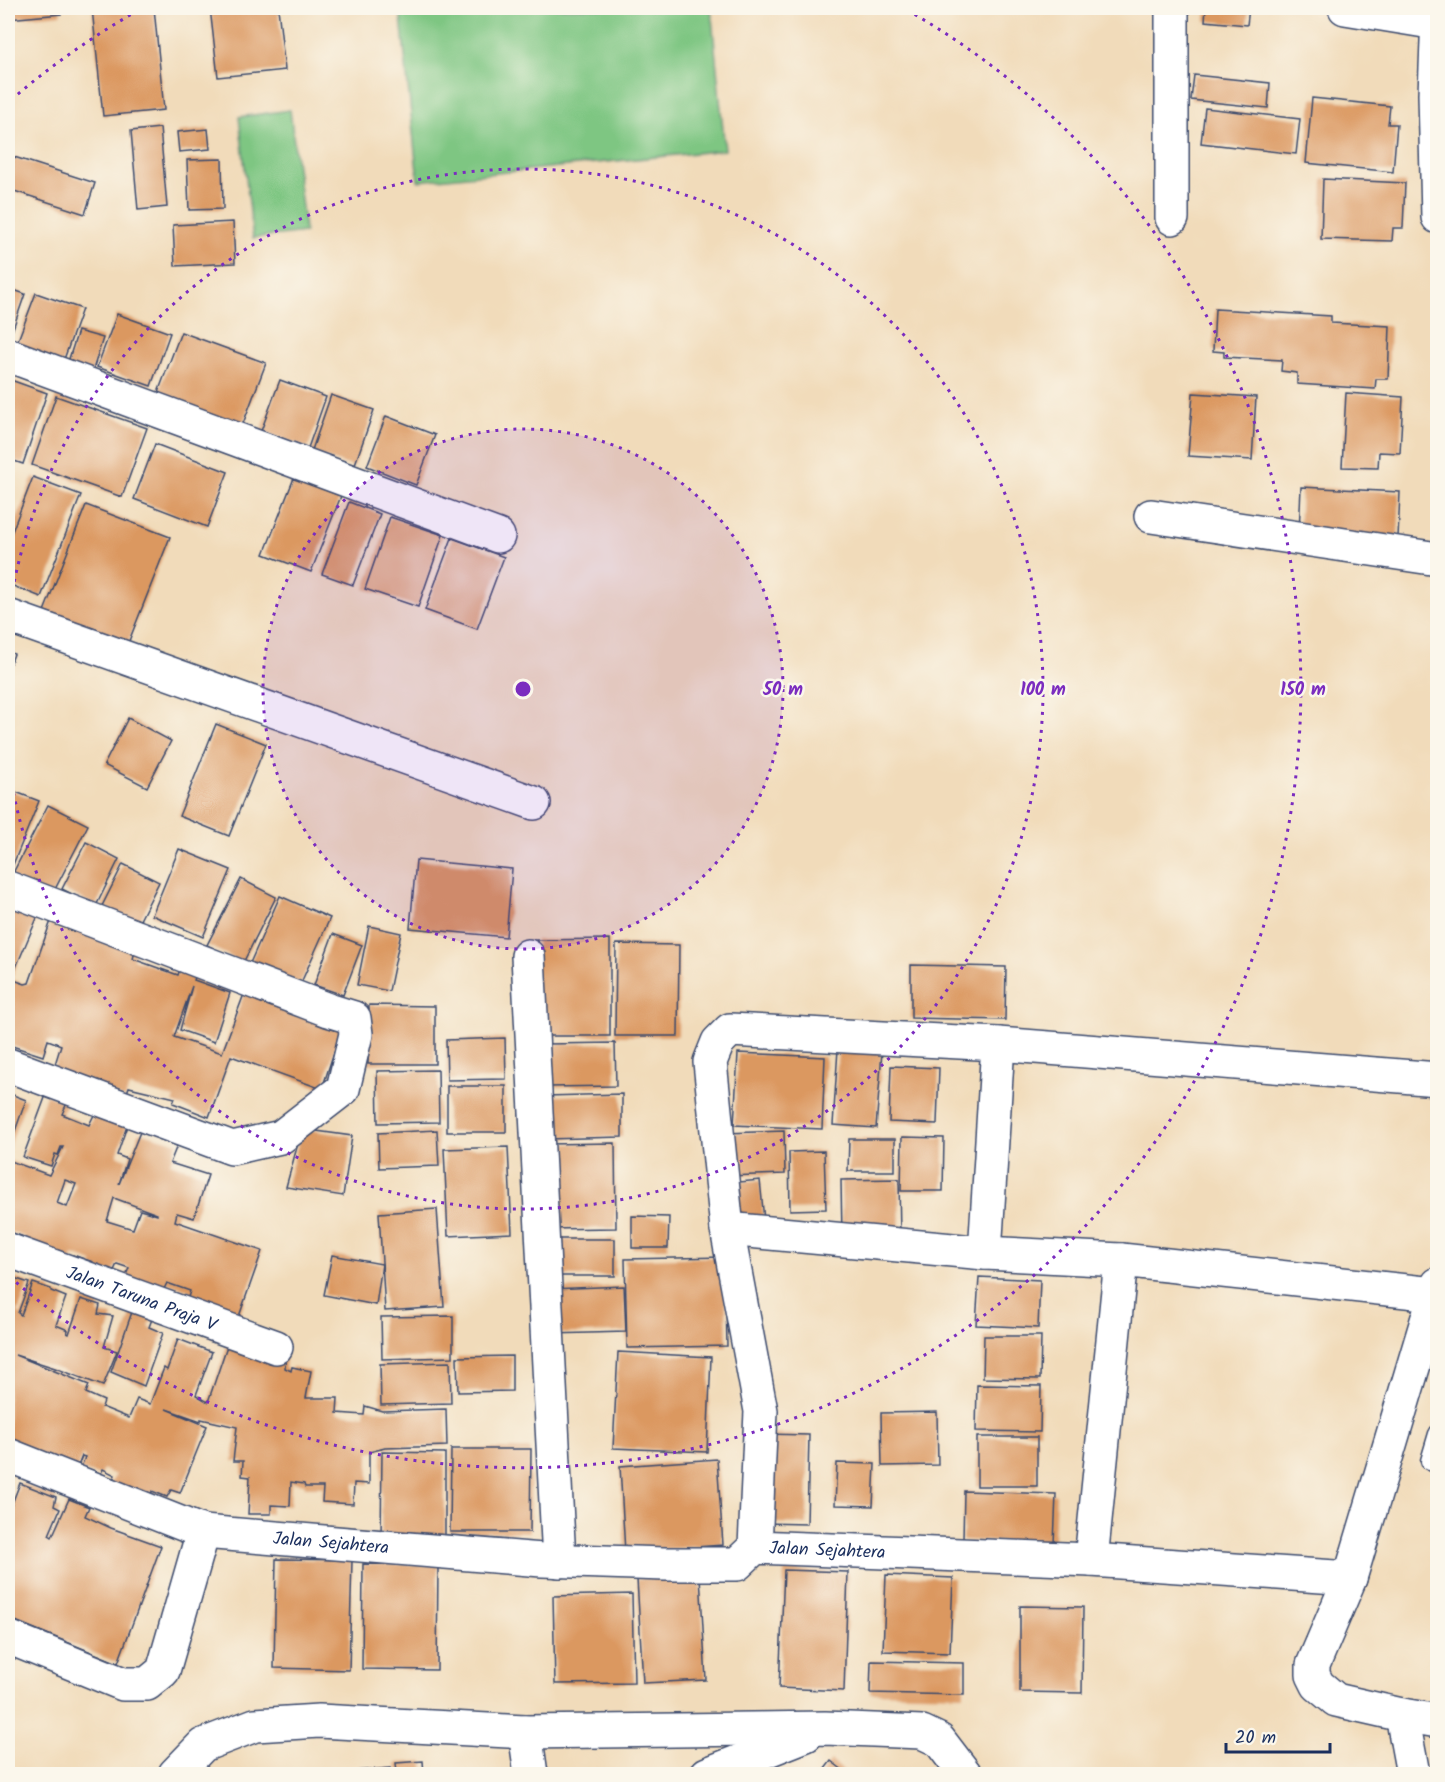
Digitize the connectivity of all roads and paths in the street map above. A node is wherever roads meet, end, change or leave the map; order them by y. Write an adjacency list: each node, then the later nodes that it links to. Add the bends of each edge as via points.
1 (1172, 8): 6 (street)
2 (1345, 8): 4 (street)
3 (1437, 15): 4 (street)
4 (1437, 23): 5 (street)
5 (1437, 217)
6 (1172, 219)
7 (8, 355): 9 (street)
8 (1151, 516): 10 (street)
9 (498, 536)
10 (1437, 559)
11 (8, 616): 12 (street)
12 (534, 804)
13 (8, 888): 16 (street, via 354,1018 356,1034 343,1089 281,1137 232,1148)
14 (528, 956): 30 (street)
15 (998, 1044): 17 (street); 18 (street, via 730,1030 718,1042 710,1062); 20 (street)
16 (8, 1065)
17 (1437, 1079)
18 (727, 1229): 20 (street); 28 (street, via 761,1411)
19 (8, 1250): 23 (street, Jalan Taruna Praja V)
20 (985, 1253): 21 (street)
21 (1121, 1260): 22 (street); 29 (street)
22 (1436, 1289): 31 (street)
23 (276, 1347)
24 (1437, 1434): 26 (lane, via 1430,1461)
25 (8, 1455): 27 (street, Jalan Sejahtera)
26 (1437, 1463)
27 (202, 1532): 30 (street, Jalan Sejahtera); 32 (street, via 163,1671 147,1684 123,1684)
28 (755, 1546): 29 (street, Jalan Sejahtera); 30 (street, Jalan Sejahtera, via 737,1564)
29 (1091, 1560): 31 (street, Jalan Sejahtera)
30 (559, 1561)
31 (1350, 1578): 33 (street, via 1313,1665 1313,1675 1318,1685 1336,1700)
32 (8, 1637)
33 (1402, 1715): 34 (street); 41 (street)
34 (1437, 1721)
35 (825, 1728): 36 (street); 39 (street); 40 (street, via 922,1732 939,1740)
36 (525, 1732): 37 (street, via 319,1721 255,1725 203,1745); 38 (street)
37 (175, 1774)
38 (531, 1774)
39 (707, 1774)
40 (965, 1774)
41 (1413, 1774)

